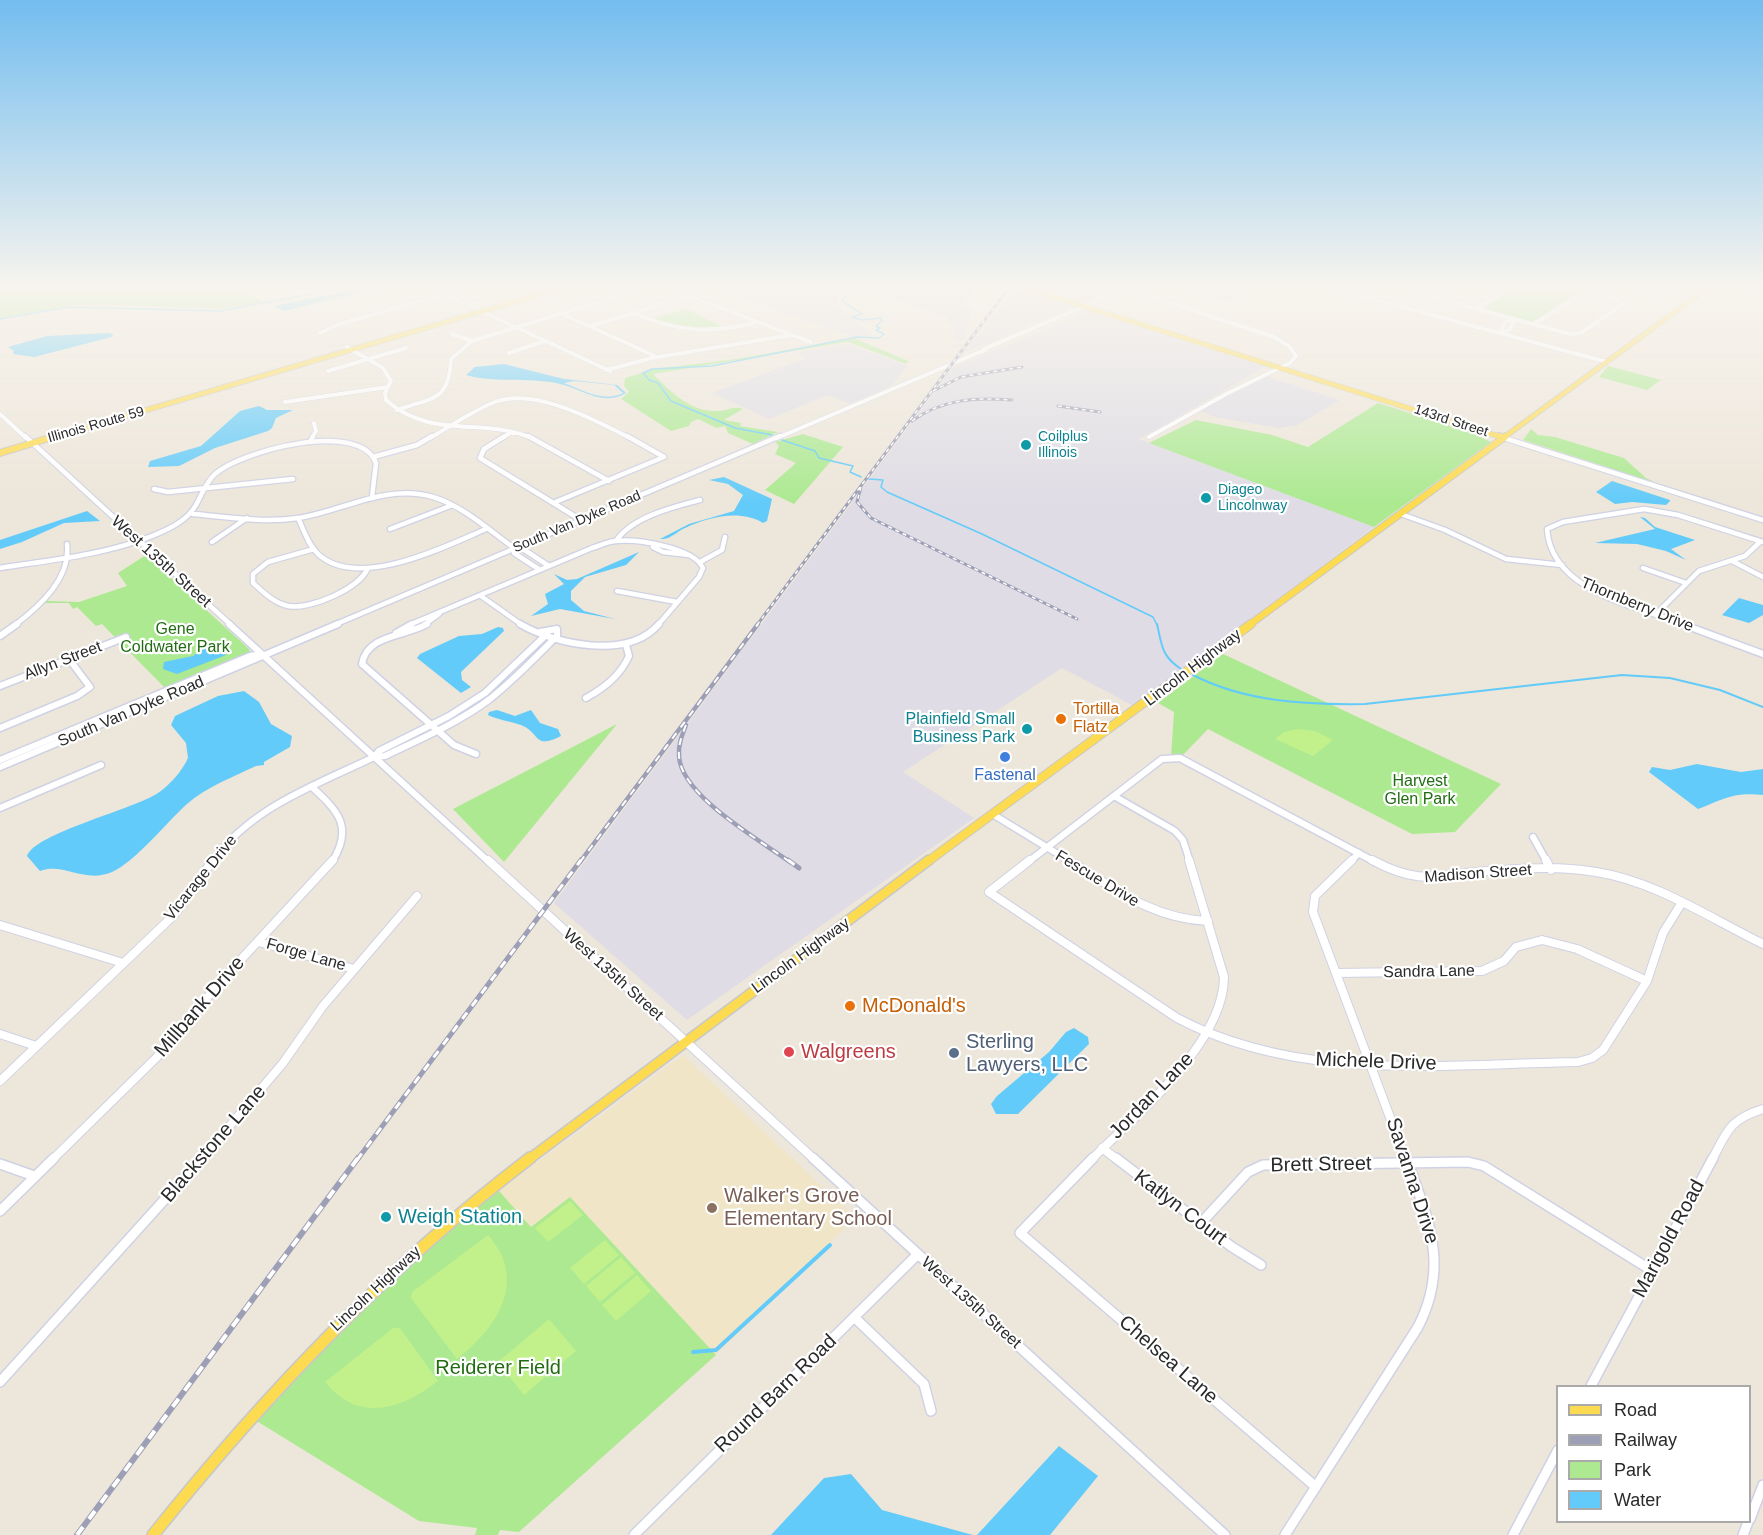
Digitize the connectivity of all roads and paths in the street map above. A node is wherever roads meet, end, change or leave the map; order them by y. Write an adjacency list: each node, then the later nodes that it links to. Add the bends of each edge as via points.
1 (303, 361): 16 (main road, Illinois Route 59)
2 (310, 361): 17 (main road, Illinois Route 59)
3 (363, 361): 14 (street)
4 (370, 361): 15 (street, via 390,375)
5 (451, 361): 19 (street, via 450,382 441,394)
6 (588, 361): 7 (street, via 608,370)
7 (643, 361)
8 (959, 361): 42 (street, South Van Dyke Road)
9 (1258, 361): 13 (main road, 143rd Street)
10 (1293, 361): 13 (street)
11 (1602, 361): 12 (street)
12 (1607, 362): 25 (main road, Lincoln Highway)
13 (1278, 367): 24 (street); 25 (main road, 143rd Street)
14 (328, 371)
15 (388, 387): 18 (street, via 315,401); 19 (street, via 386,400)
16 (206, 389): 17 (main road); 26 (main road, Illinois Route 59)
17 (195, 395): 26 (main road, Illinois Route 59)
18 (285, 402)
19 (398, 410): 22 (street, via 415,419)
20 (0, 414): 26 (street, West 135th Street)
21 (314, 423): 27 (street, via 316,431)
22 (451, 426): 23 (street); 29 (street, via 417,445); 31 (street, via 499,400 546,403 589,417 664,458)
23 (513, 432): 31 (street, via 538,441); 36 (street, via 484,449 480,458)
24 (1149, 437)
25 (1504, 438): 39 (main road, Lincoln Highway); 43 (street, 143rd Street)
26 (30, 442): 28 (main road, Illinois Route 59); 47 (street, West 135th Street)
27 (310, 442): 29 (street, via 346,444); 32 (street, via 240,458 218,471)
28 (0, 451)
29 (373, 457): 34 (street, via 376,468 370,485)
30 (293, 479): 32 (street)
31 (609, 481): 36 (street)
32 (205, 488): 33 (street, via 168,492); 38 (street)
33 (154, 489)
34 (372, 497): 37 (street, via 416,494); 41 (street)
35 (700, 500): 48 (street, via 628,528)
36 (553, 503): 42 (street)
37 (450, 506): 44 (street); 45 (street)
38 (193, 514): 40 (street); 47 (street)
39 (1400, 515): 57 (street, via 1506,559); 97 (main road, Lincoln Highway)
40 (247, 518): 41 (street); 49 (street)
41 (298, 518): 53 (street)
42 (581, 520): 52 (street, South Van Dyke Road)
43 (1763, 520)
44 (390, 529)
45 (486, 529): 52 (street); 60 (street, via 427,556)
46 (725, 537): 56 (street, via 722,550)
47 (138, 540): 54 (street); 75 (street, West 135th Street)
48 (616, 541): 56 (street, via 689,555); 58 (street)
49 (212, 542)
50 (1762, 542): 55 (street); 57 (street, Thornberry Drive, via 1678,515 1636,510 1552,525 1546,530 1548,542)
51 (68, 544): 54 (street)
52 (514, 548): 58 (street, via 523,549); 62 (street, via 514,553); 75 (street, South Van Dyke Road)
53 (314, 549): 60 (street, via 332,562); 60 (street, via 268,562 253,574 253,583 274,601 291,607 350,588)
54 (68, 558): 59 (street); 71 (street, via 44,599)
55 (1732, 561): 63 (street); 64 (street, via 1699,571)
56 (700, 562): 67 (street, via 701,574)
57 (1562, 565): 68 (street, Thornberry Drive, via 1569,577 1586,588)
58 (549, 566): 62 (street)
59 (0, 568)
60 (368, 568)
61 (1643, 568): 64 (street)
62 (540, 570): 66 (street)
63 (1763, 577)
64 (1686, 583): 68 (street)
65 (617, 591): 67 (street)
66 (481, 596): 69 (street, via 523,626); 86 (street, via 425,624 396,633 362,656 362,664)
67 (677, 602): 74 (street, via 649,636)
68 (1656, 614): 76 (street, Thornberry Drive)
69 (539, 632): 70 (street); 72 (street, via 557,629)
70 (547, 634): 72 (street); 78 (street, Vicarage Drive)
71 (0, 636)
72 (557, 636): 74 (street, via 601,645); 79 (street, Vicarage Drive)
73 (126, 637): 77 (street, Allyn Street)
74 (626, 645): 83 (street, via 629,656 623,666 604,688)
75 (261, 654): 90 (street, West 135th Street); 91 (street, South Van Dyke Road); 93 (street, South Van Dyke Road)
76 (1763, 654)
77 (69, 659): 82 (street, Allyn Street); 87 (street, via 90,687)
78 (521, 662): 79 (street); 80 (street, Vicarage Drive)
79 (531, 663): 81 (street, Vicarage Drive)
80 (503, 679): 81 (street); 84 (street, Vicarage Drive)
81 (511, 682): 85 (street, Vicarage Drive)
82 (0, 686)
83 (586, 698)
84 (472, 701): 85 (street); 86 (street, Vicarage Drive)
85 (480, 705): 88 (street, Vicarage Drive)
86 (431, 725): 88 (street); 90 (street, Vicarage Drive)
87 (0, 728)
88 (437, 730): 89 (street, via 454,745); 90 (street, Vicarage Drive, via 385,756)
89 (476, 754)
90 (374, 757): 94 (street, Vicarage Drive); 114 (street, West 135th Street)
91 (0, 760)
92 (100, 765): 96 (street)
93 (0, 767)
94 (312, 787): 106 (street, Millbank Drive, via 340,814 345,825 344,839 328,869); 108 (street, Vicarage Drive, via 264,812 237,833 174,915)
95 (1114, 796): 99 (street); 100 (street, Madison Street, via 1162,759 1171,757 1189,762); 104 (street, Jordan Lane, via 1175,831 1183,840)
96 (0, 808)
97 (994, 816): 99 (street, Fescue Drive); 114 (main road, Lincoln Highway)
98 (1533, 837): 101 (street)
99 (1047, 848): 104 (street, Fescue Drive, via 1148,909 1184,920); 113 (street, Michele Drive, via 989,892)
100 (1359, 853): 101 (street, Madison Street, via 1394,872 1425,880 1503,870); 110 (street, Savanna Drive, via 1315,896 1313,903)
101 (1551, 870): 103 (street, Madison Street, via 1616,875)
102 (417, 896): 109 (street, Blackstone Lane)
103 (1681, 904): 107 (street, Madison Street); 111 (street, Michele Drive, via 1663,933)
104 (1208, 921): 113 (street, Jordan Lane, via 1224,977 1224,992)
105 (0, 925): 108 (street)
106 (259, 942): 109 (street, Forge Lane); 122 (street, Millbank Drive, via 157,1057)
107 (1763, 944)
108 (123, 963): 115 (street, Vicarage Drive)
109 (354, 969): 130 (street, Blackstone Lane, via 283,1063 203,1157)
110 (1336, 973): 111 (street, Sandra Lane, via 1482,971 1504,962 1516,947 1542,940 1577,949); 116 (street, Savanna Drive)
111 (1647, 981): 116 (street, Michele Drive, via 1603,1050 1592,1058 1569,1062)
112 (0, 1034): 115 (street)
113 (1206, 1034): 116 (street, Michele Drive, via 1274,1054); 119 (street, Jordan Lane, via 1193,1056)
114 (685, 1041): 126 (street, West 135th Street); 137 (main road, Lincoln Highway, via 479,1197 417,1250 295,1368)
115 (36, 1046): 117 (street, Vicarage Drive)
116 (1371, 1065): 121 (street, Savanna Drive)
117 (0, 1081)
118 (1763, 1109): 128 (street, Marigold Road, via 1743,1115 1731,1124)
119 (1102, 1148): 124 (street, Katlyn Court); 125 (street, Jordan Lane)
120 (0, 1164): 122 (street)
121 (1408, 1164): 124 (street, Brett Street, via 1263,1165 1248,1172); 128 (street, Brett Street, via 1468,1162 1484,1166); 135 (street, Savanna Drive, via 1430,1223 1437,1258 1429,1308)
122 (34, 1176): 123 (street, Millbank Drive)
123 (0, 1211)
124 (1201, 1223): 127 (street, Katlyn Court)
125 (1020, 1233): 135 (street, Chelsea Lane)
126 (918, 1254): 129 (street, Round Barn Road); 139 (street, West 135th Street)
127 (1261, 1265)
128 (1651, 1270): 131 (street, Marigold Road)
129 (855, 1318): 132 (street, via 924,1384); 138 (street, Round Barn Road)
130 (0, 1382)
131 (1592, 1385)
132 (931, 1411)
133 (1556, 1452): 141 (street)
134 (1763, 1485): 136 (street)
135 (1316, 1487): 140 (street, Savanna Drive)
136 (1751, 1515)
137 (153, 1535)
138 (634, 1535)
139 (1225, 1535)
140 (1284, 1535)
141 (1514, 1535)

